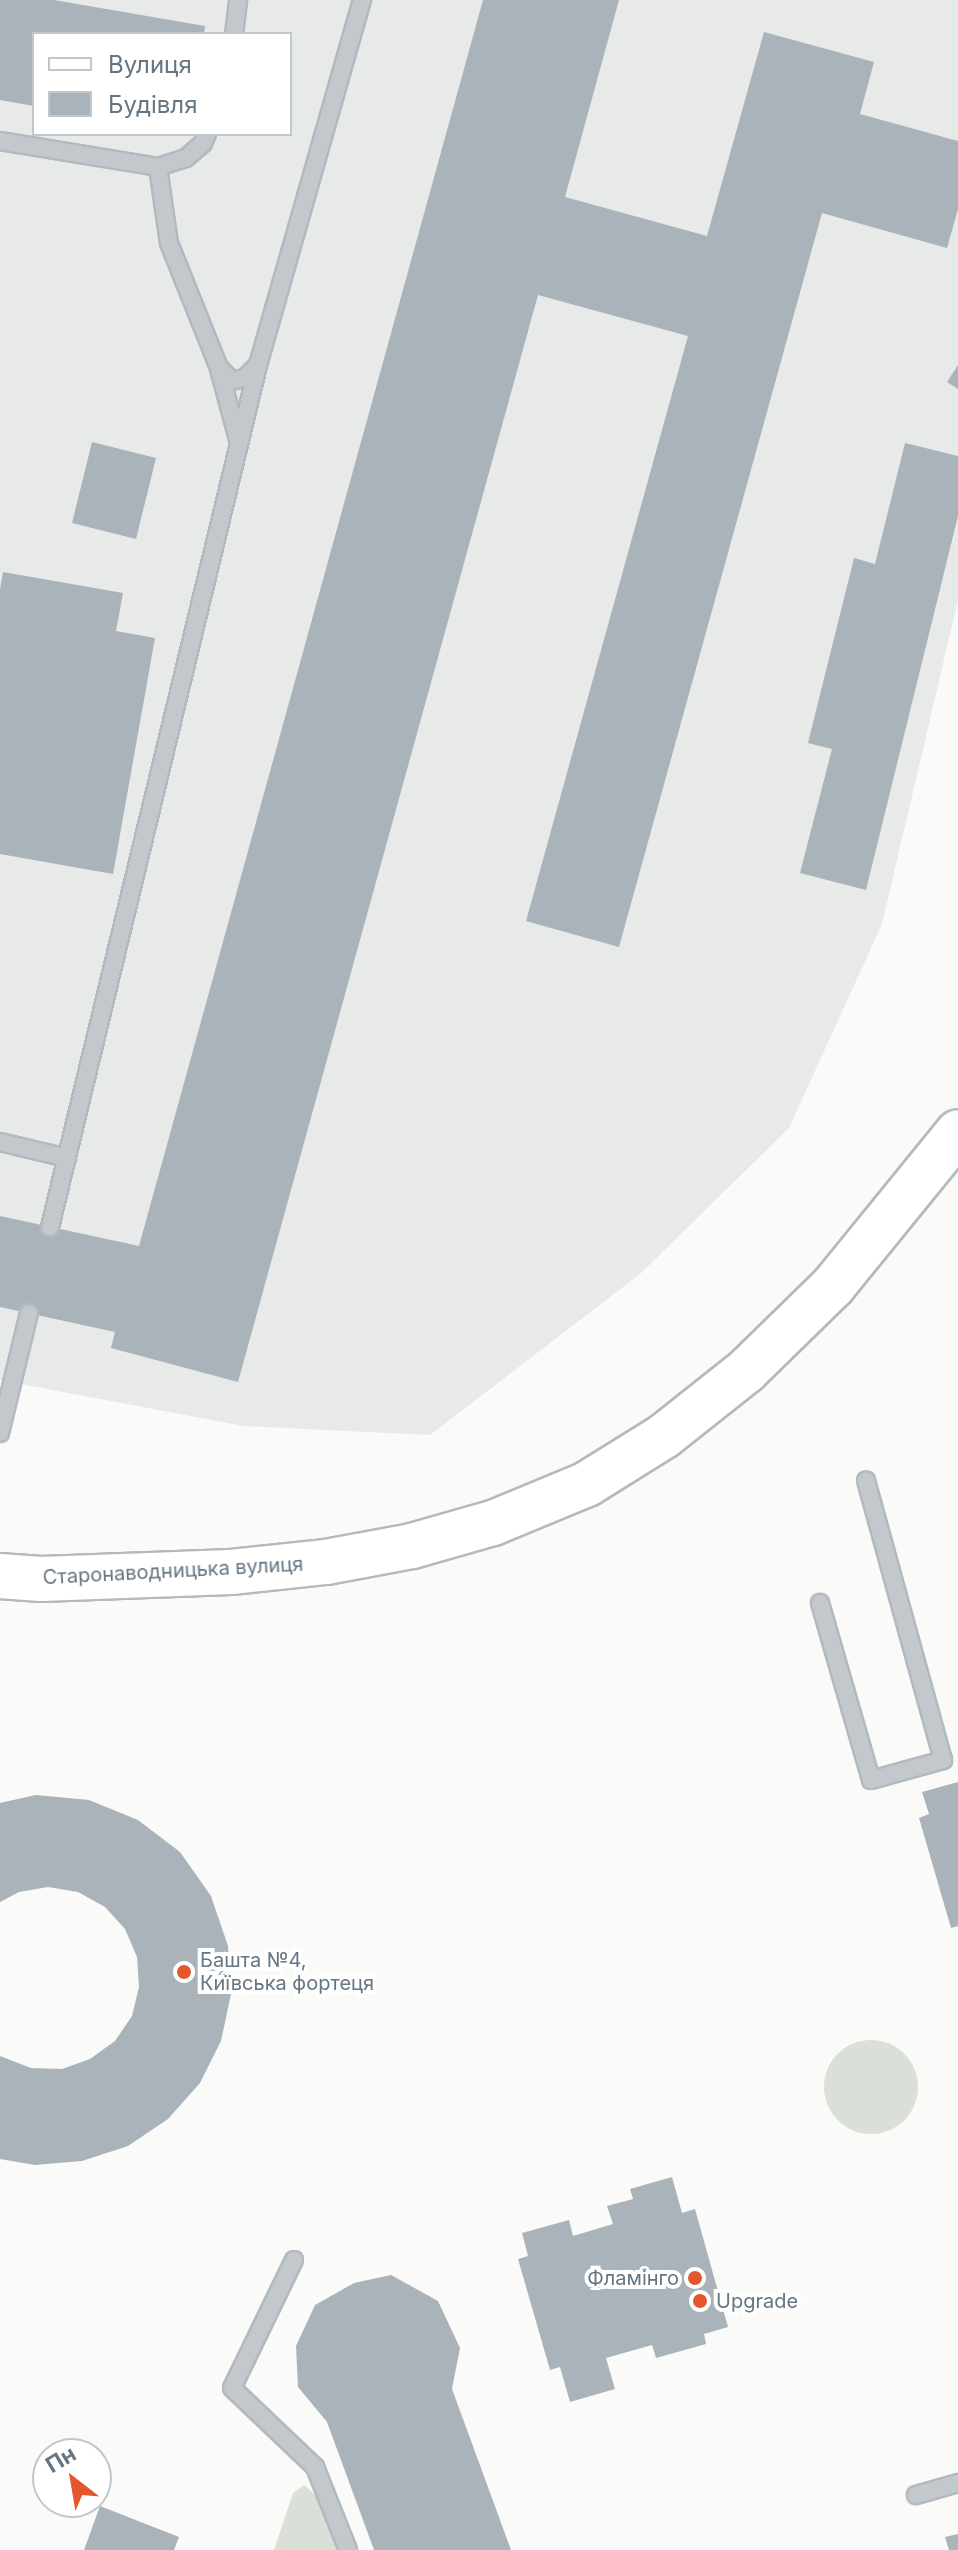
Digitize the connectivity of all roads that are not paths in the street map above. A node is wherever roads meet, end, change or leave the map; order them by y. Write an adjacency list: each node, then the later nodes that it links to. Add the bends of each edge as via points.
1 (238, 0): 3 (lane)
2 (362, 0): 7 (lane)
3 (234, 32)
4 (206, 136): 6 (lane, via 186,158)
5 (0, 141): 6 (lane)
6 (158, 167): 8 (lane, via 169,243)
7 (258, 365): 8 (lane, via 245,378 232,381); 9 (lane)
8 (219, 368): 9 (lane)
9 (239, 445): 12 (lane)
10 (958, 1132): 17 (main road, Старонаводницька вулиця, via 833,1286 746,1371 664,1436 587,1484 493,1523 326,1562 231,1572)
11 (0, 1142): 12 (lane)
12 (67, 1158): 13 (lane)
13 (50, 1227)
14 (29, 1313): 15 (lane)
15 (0, 1433)
16 (866, 1480): 18 (lane, via 943,1760 871,1780)
17 (0, 1576)
18 (820, 1603)
19 (294, 2260): 22 (lane, via 232,2388 315,2467)
20 (958, 2483): 21 (lane)
21 (916, 2495)
22 (348, 2550)

